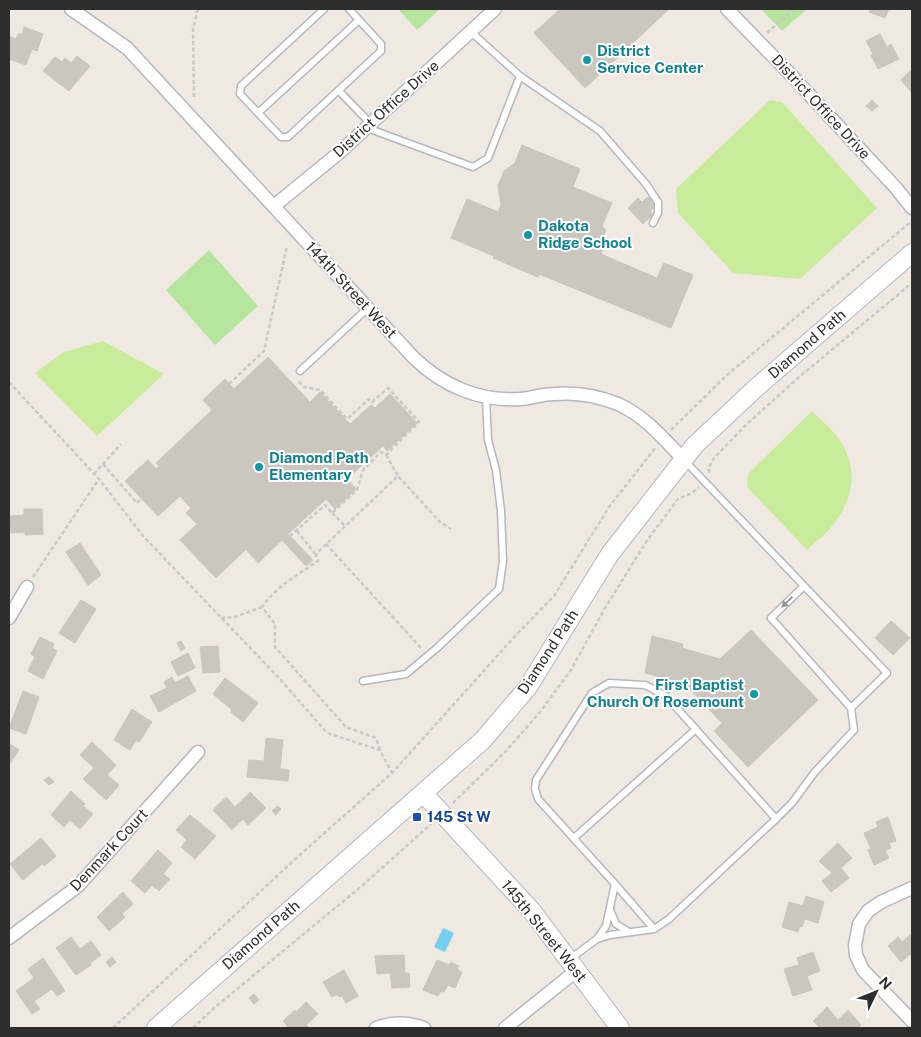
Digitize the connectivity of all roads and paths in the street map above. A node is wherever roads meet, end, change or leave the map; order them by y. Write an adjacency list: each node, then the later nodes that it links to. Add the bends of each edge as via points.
1 (71, 9): 16 (street, 144th Street West, via 127,48)
2 (198, 9): 13 (path, via 193,29)
3 (324, 9): 14 (lane, via 241,86 240,94)
4 (348, 9): 8 (lane)
5 (727, 9): 10 (street, District Office Drive)
6 (793, 9): 10 (path)
7 (491, 10): 9 (street, District Office Drive)
8 (359, 20): 12 (lane, via 381,44 381,51); 14 (lane)
9 (471, 32): 11 (lane); 15 (street, District Office Drive)
10 (759, 42): 17 (street, District Office Drive)
11 (520, 76): 15 (lane, via 488,158 473,167); 19 (lane, via 600,131 658,202 658,213)
12 (339, 91): 14 (lane, via 288,137 281,137); 15 (lane)
13 (194, 97)
14 (258, 113)
15 (369, 126): 16 (street, District Office Drive)
16 (274, 206): 22 (street, 144th Street West)
17 (912, 208)
18 (912, 220): 28 (path, via 728,374)
19 (653, 223)
20 (287, 246): 26 (path, via 264,351)
21 (912, 253): 31 (street, Diamond Path, via 757,387 695,445)
22 (368, 308): 23 (lane); 27 (street, 144th Street West, via 426,369 455,387)
23 (300, 371)
24 (298, 381): 30 (path, via 304,387 320,390 347,419 369,399 372,402 388,388 419,422)
25 (9, 382): 33 (path)
26 (229, 384)
27 (486, 398): 28 (street, 144th Street West, via 586,395 618,404 646,421); 50 (lane, via 488,440 501,511 503,561 499,589 406,674)
28 (664, 438): 31 (street, 144th Street West); 55 (path, via 609,507 554,596)
29 (121, 444): 32 (path)
30 (386, 455): 34 (path); 37 (path, via 381,452 363,470 357,490)
31 (684, 460): 44 (lane); 56 (street, Diamond Path, via 610,554 528,687 483,740)
32 (103, 464): 33 (path); 36 (path, via 138,503)
33 (94, 474): 35 (path)
34 (398, 476): 38 (path); 39 (path, via 440,522)
35 (99, 479): 45 (path); 48 (path, via 143,536)
36 (141, 499)
37 (332, 513): 38 (path); 40 (path, via 325,505)
38 (345, 526): 42 (path)
39 (451, 529)
40 (298, 531): 41 (path); 43 (path)
41 (290, 536)
42 (326, 544): 43 (path); 49 (path)
43 (316, 555): 46 (path, via 318,562 299,572)
44 (804, 586): 51 (lane, one-way to 51, via 771,618); 51 (lane, via 887,673)
45 (27, 587): 47 (street)
46 (262, 607): 48 (path, via 235,617); 53 (path, via 275,624 275,647 346,727 376,738)
47 (9, 618)
48 (221, 618): 53 (path, via 328,733)
49 (423, 650)
50 (363, 681)
51 (851, 708): 57 (lane, via 854,730)
52 (696, 729): 57 (lane); 58 (lane); 58 (lane, via 666,696 645,686 609,683 592,693 536,780 538,799)
53 (380, 750): 55 (path)
54 (198, 752): 64 (street, Denmark Court, via 78,886)
55 (392, 773): 68 (path)
56 (423, 793): 66 (street, 145th Street West, via 531,910); 69 (street, Diamond Path)
57 (776, 819): 62 (lane, via 669,919)
58 (574, 838): 59 (lane)
59 (615, 884): 61 (lane); 62 (lane)
60 (912, 888): 67 (street, via 872,908 861,919 855,939 856,955 863,970)
61 (610, 910): 63 (lane, via 616,924); 65 (lane, via 606,926)
62 (654, 929): 63 (lane)
63 (629, 932): 65 (lane)
64 (9, 938)
65 (597, 939): 66 (lane)
66 (572, 966): 72 (street); 73 (street, 145th Street West)
67 (912, 1021)
68 (114, 1028)
69 (156, 1028)
70 (376, 1028): 71 (street, via 402,1023)
71 (424, 1028)
72 (505, 1028)
73 (620, 1028)

